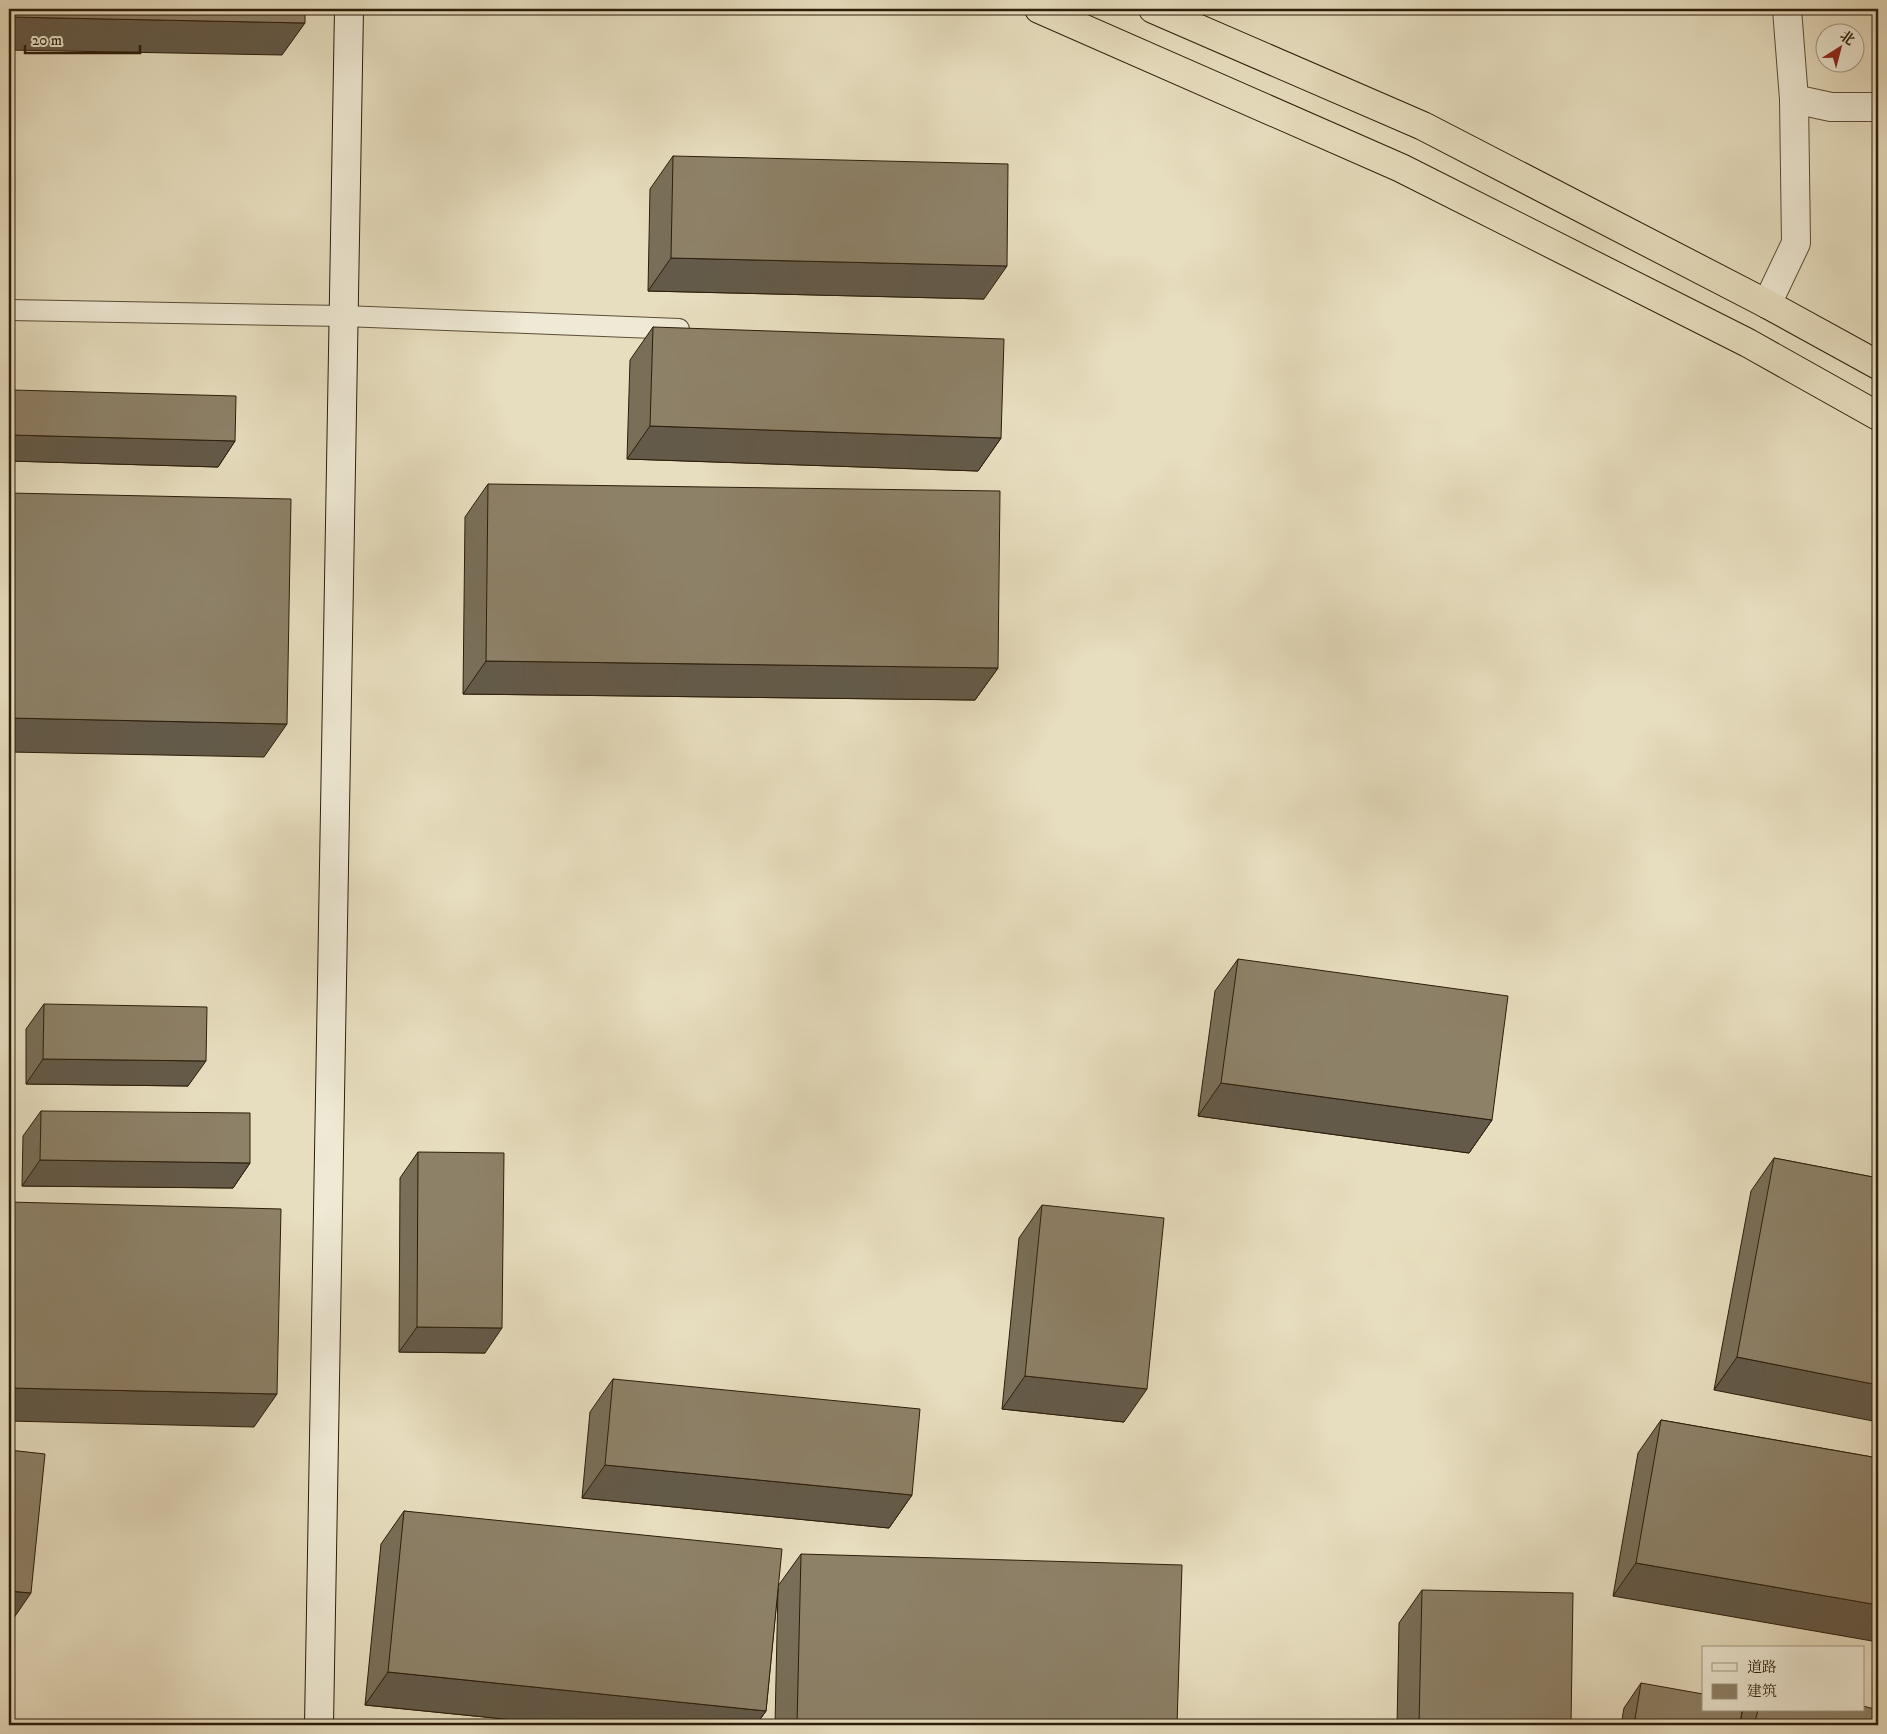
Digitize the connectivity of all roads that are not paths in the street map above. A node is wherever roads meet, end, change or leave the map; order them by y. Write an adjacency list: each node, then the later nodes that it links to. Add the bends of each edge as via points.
1 (349, 9): 9 (street)
2 (1039, 9): 12 (highway, via 1401,168 1748,343)
3 (1153, 9): 7 (highway, via 1423,126)
4 (1787, 9): 5 (street)
5 (1794, 99): 6 (street, via 1831,107); 7 (street, via 1796,242)
6 (1878, 107)
7 (1767, 304): 11 (highway)
8 (9, 310): 9 (lane)
9 (344, 316): 10 (lane); 13 (street)
10 (698, 329)
11 (1878, 365)
12 (1878, 416)
13 (319, 1725)

